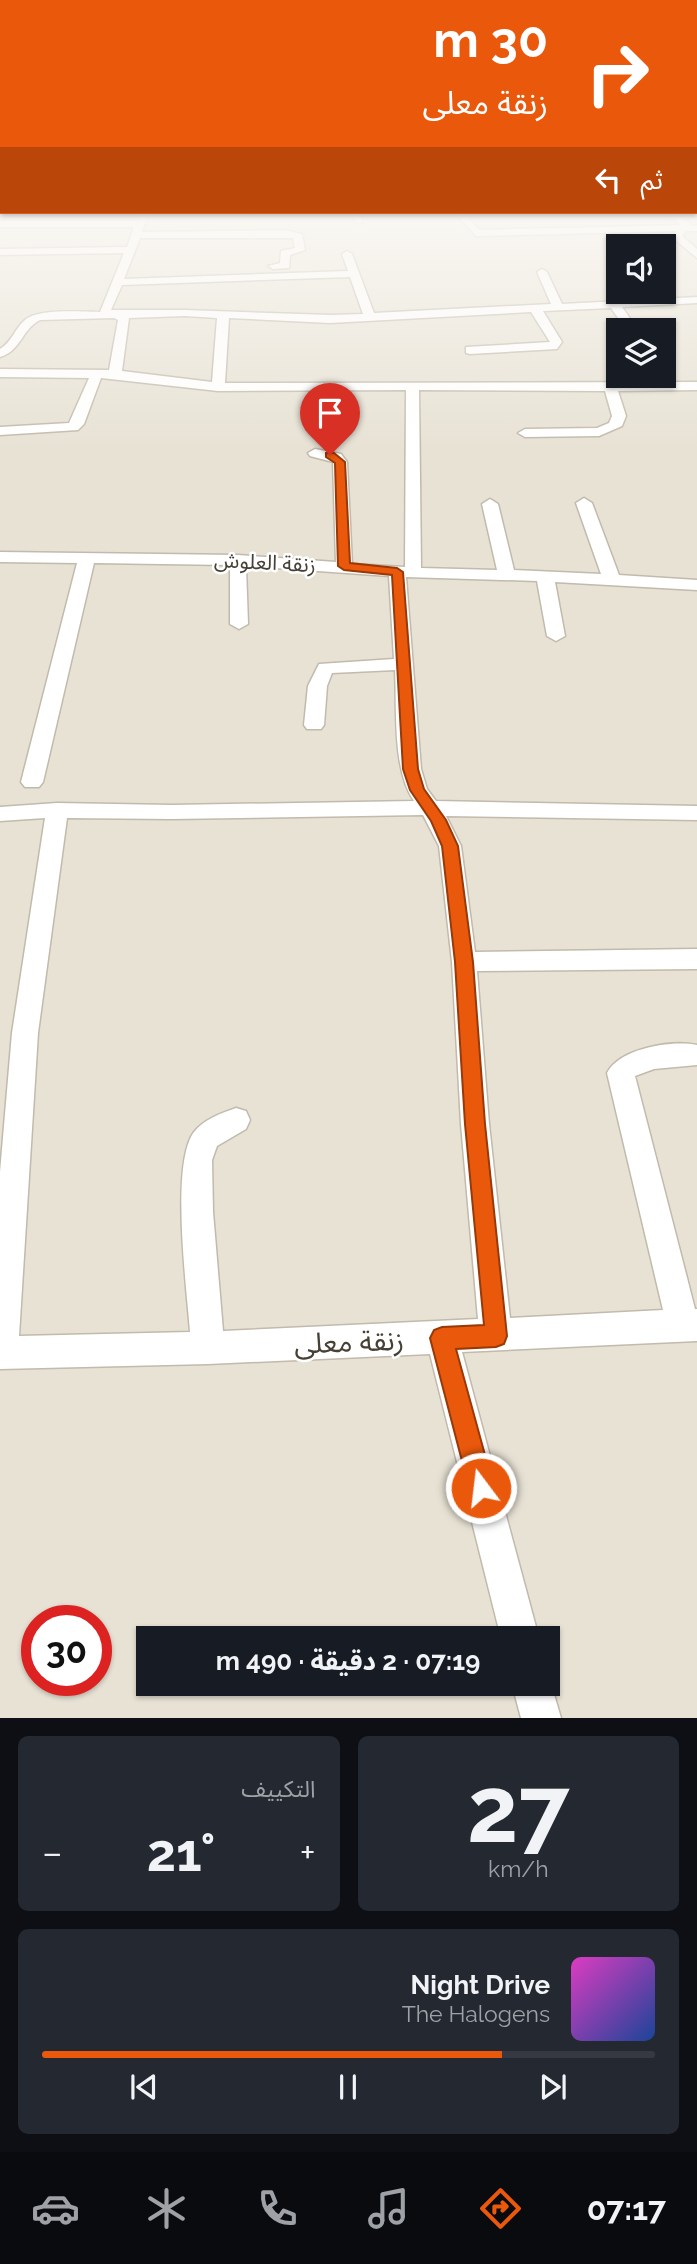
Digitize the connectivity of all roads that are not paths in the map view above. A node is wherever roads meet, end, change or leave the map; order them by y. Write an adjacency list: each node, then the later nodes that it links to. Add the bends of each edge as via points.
1 (114, 290): 9 (street, via 105,308)
2 (361, 290): 11 (street)
3 (550, 290): 8 (street)
4 (697, 300): 5 (street)
5 (676, 301)
6 (614, 304): 8 (street); 12 (street)
7 (534, 307): 8 (street); 11 (street); 13 (street, via 556,342 553,346)
8 (558, 307)
9 (110, 314): 10 (street); 14 (street, via 34,317 9,350); 16 (street, via 124,320)
10 (223, 314): 11 (street); 21 (street)
11 (370, 317)
12 (624, 318)
13 (470, 350)
14 (0, 353)
15 (0, 373): 17 (street)
16 (115, 374): 17 (street); 21 (street)
17 (96, 375): 24 (street, via 73,427)
18 (412, 386): 21 (street); 22 (street); 33 (street, via 415,445)
19 (676, 386): 20 (street)
20 (697, 386)
21 (218, 387)
22 (606, 387)
23 (610, 388): 25 (street, via 619,416 615,426 598,432)
24 (0, 431)
25 (525, 433)
26 (315, 453): 32 (street, via 337,457 340,462)
27 (584, 503): 36 (street)
28 (490, 504): 34 (street)
29 (0, 557): 30 (street, زنقة العلوش)
30 (86, 560): 31 (street, زنقة العلوش); 42 (street)
31 (238, 560): 32 (street, زنقة العلوش); 38 (street)
32 (344, 566): 33 (street, زنقة العلوش)
33 (405, 572): 34 (street, زنقة العلوش); 40 (street)
34 (507, 576): 35 (street, زنقة العلوش)
35 (545, 576): 36 (street, زنقة العلوش); 39 (street)
36 (612, 580): 37 (street, زنقة العلوش)
37 (697, 585)
38 (239, 624)
39 (556, 636)
40 (404, 664): 41 (street, via 321,671); 43 (street, via 411,769)
41 (314, 725)
42 (32, 782)
43 (429, 808): 44 (street); 45 (street); 48 (street, via 450,846)
44 (57, 810): 46 (street); 55 (street, via 25,1033)
45 (697, 813)
46 (0, 814)
47 (697, 959): 48 (street)
48 (464, 962): 52 (street)
49 (693, 1055): 51 (street, via 648,1060 625,1066 621,1073)
50 (236, 1120): 54 (street, via 216,1130 201,1146 197,1177)
51 (690, 1325): 52 (street, زنقة معلى)
52 (496, 1336): 53 (street, زنقة معلى)
53 (442, 1338): 54 (street, زنقة معلى); 56 (street)
54 (208, 1348): 55 (street, زنقة معلى)
55 (1, 1353)
56 (517, 1626)
57 (535, 1696): 58 (street)
58 (541, 1718)

